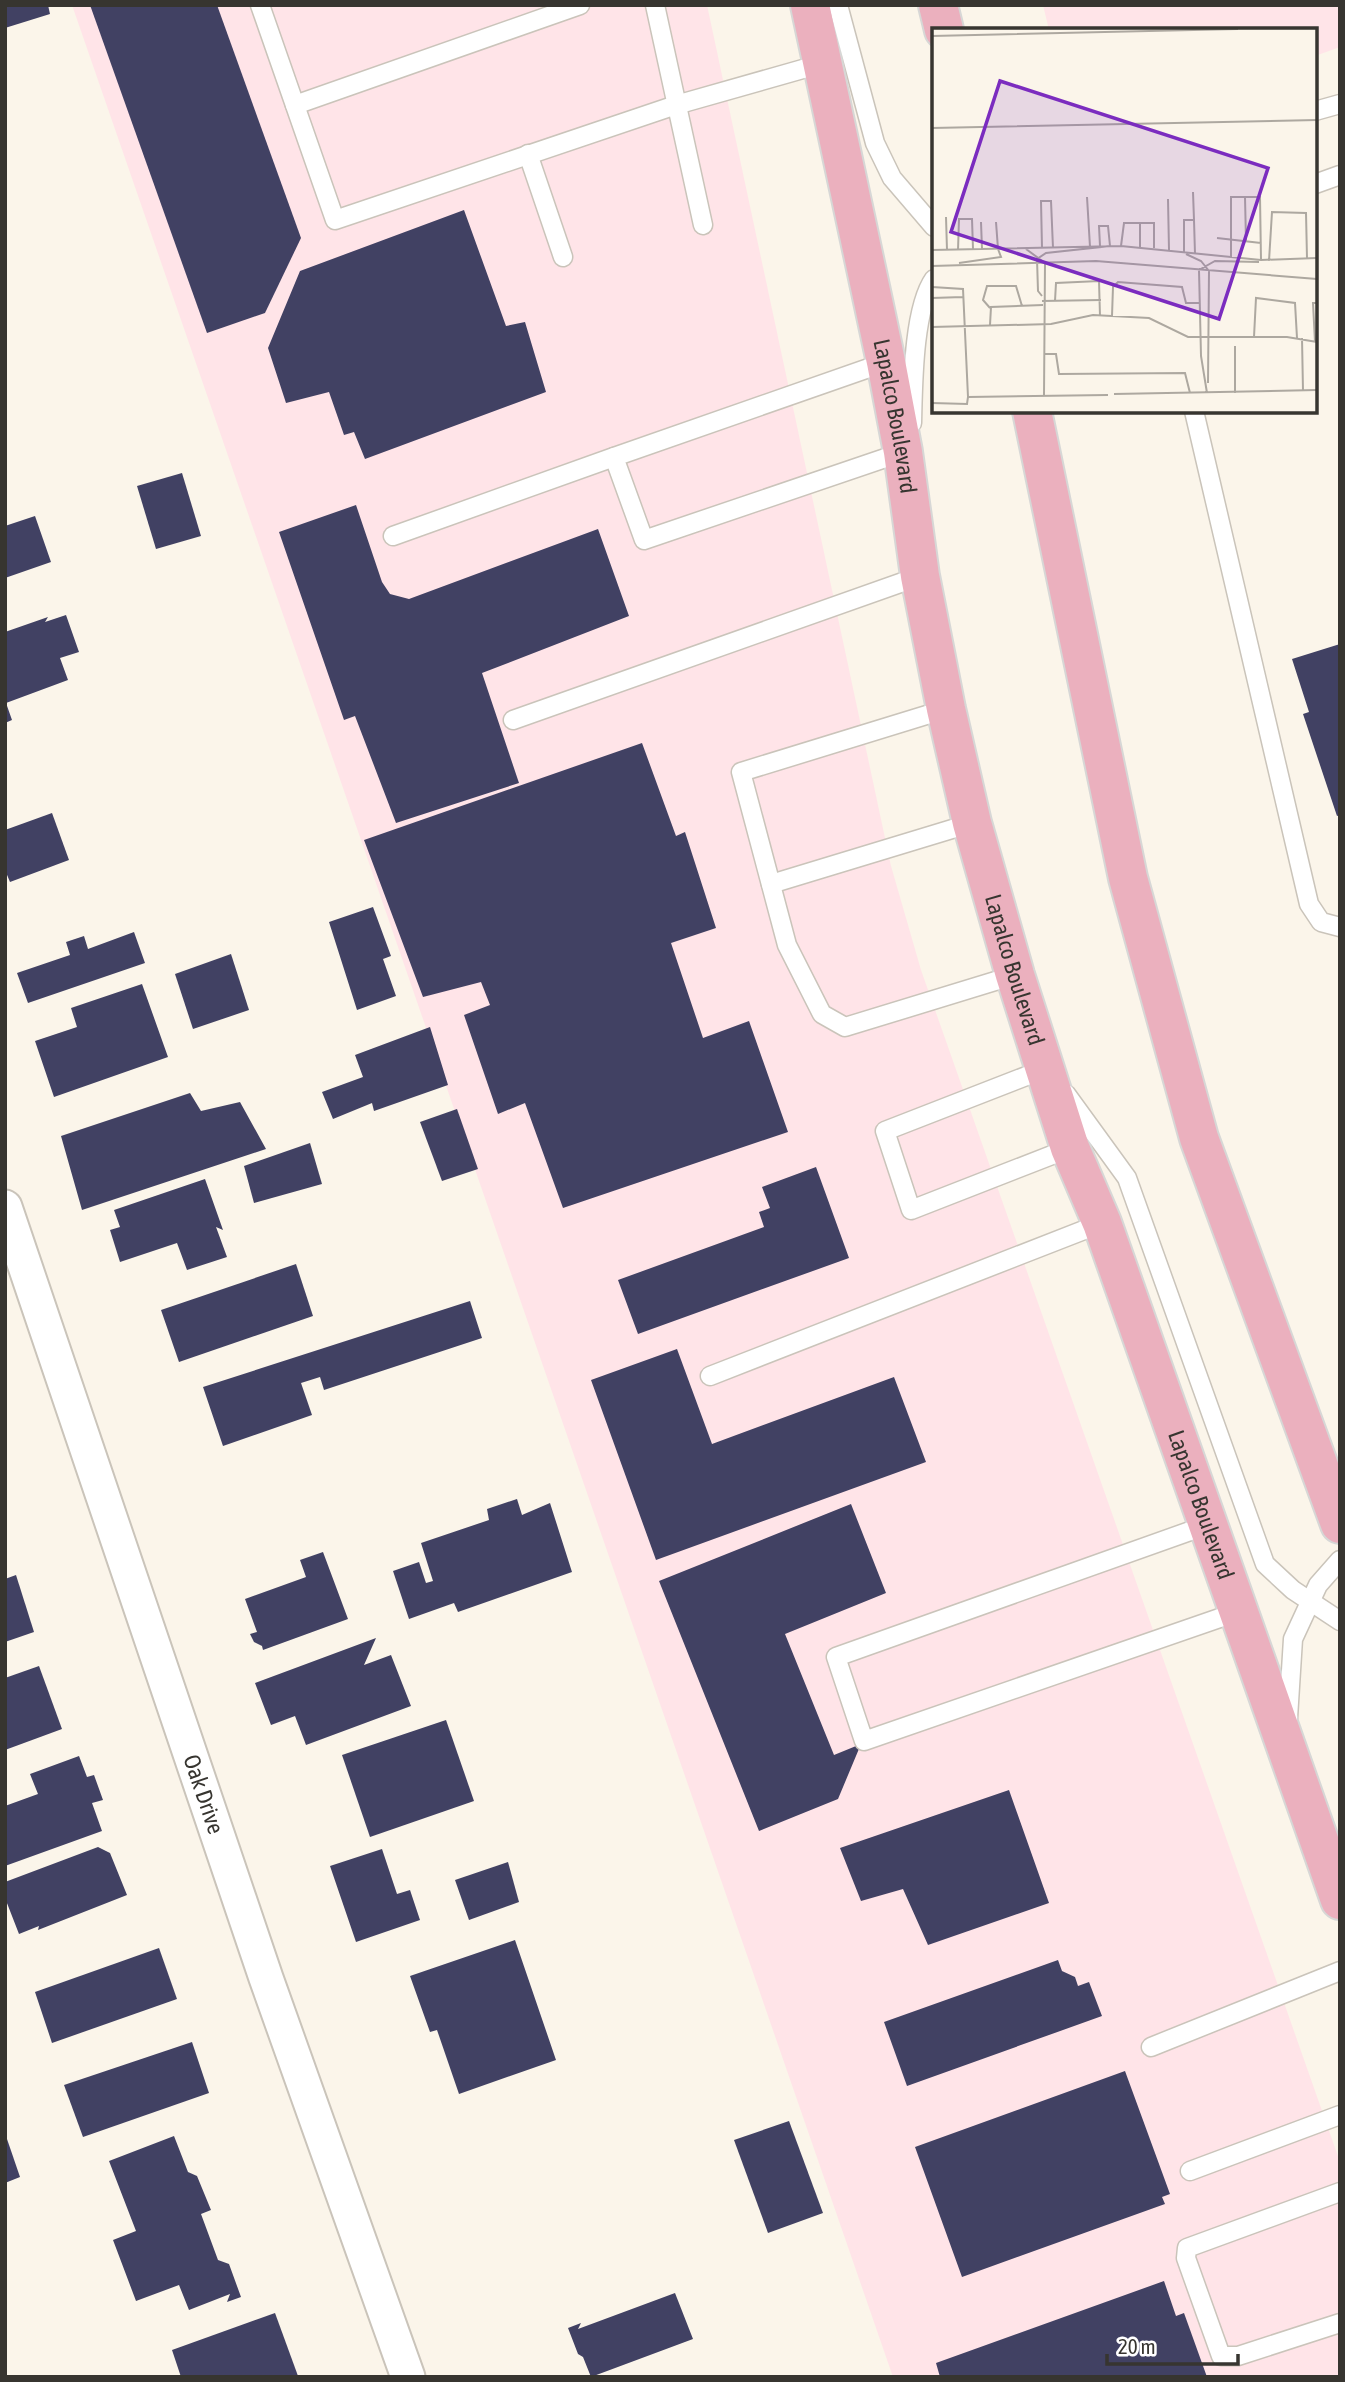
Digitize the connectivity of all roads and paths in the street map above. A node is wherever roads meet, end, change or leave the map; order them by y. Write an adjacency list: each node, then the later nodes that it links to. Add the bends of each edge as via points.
1 (260, 5): 10 (lane)
2 (580, 5): 10 (lane)
3 (655, 5): 11 (lane)
4 (810, 5): 8 (main road, Lapalco Boulevard)
5 (838, 5): 16 (lane, via 875,143 892,178)
6 (938, 5): 7 (main road)
7 (944, 28)
8 (824, 63): 11 (lane); 20 (main road, Lapalco Boulevard)
9 (1340, 104): 12 (lane)
10 (295, 105): 13 (lane, via 335,220)
11 (676, 105): 13 (lane); 17 (lane)
12 (1317, 110)
13 (528, 154): 18 (lane)
14 (1340, 175): 15 (lane)
15 (1317, 183)
16 (932, 225)
17 (703, 226)
18 (563, 257)
19 (932, 282): 25 (lane, via 926,290 914,356)
20 (886, 362): 23 (main road, Lapalco Boulevard); 24 (lane)
21 (1032, 413): 39 (main road, via 1128,878 1199,1138)
22 (1194, 413): 32 (lane, via 1309,904 1321,922)
23 (903, 452): 24 (lane, via 645,540); 25 (main road, Lapalco Boulevard)
24 (614, 457): 26 (lane)
25 (910, 508): 27 (main road, Lapalco Boulevard)
26 (393, 536)
27 (920, 576): 28 (main road, Lapalco Boulevard); 29 (lane)
28 (946, 709): 30 (main road, Lapalco Boulevard); 31 (lane, via 741,772)
29 (513, 720)
30 (972, 823): 31 (lane); 33 (main road, Lapalco Boulevard)
31 (771, 884): 33 (lane, via 787,945 822,1014 845,1027)
32 (1340, 927)
33 (1015, 975): 34 (main road, Lapalco Boulevard)
34 (1046, 1067): 35 (main road, Lapalco Boulevard); 35 (lane, via 885,1131 911,1210); 42 (lane, via 1127,1178 1265,1564)
35 (1070, 1148): 37 (main road, Lapalco Boulevard)
36 (5, 1207): 53 (street, Oak Drive, via 266,1978)
37 (1101, 1223): 38 (lane); 40 (main road, Lapalco Boulevard)
38 (710, 1376)
39 (1340, 1524)
40 (1207, 1525): 43 (main road, Lapalco Boulevard); 43 (lane, via 836,1657 864,1741)
41 (1340, 1560): 42 (lane)
42 (1310, 1602): 44 (lane); 45 (lane, via 1293,1639)
43 (1237, 1612): 45 (main road, Lapalco Boulevard)
44 (1340, 1621)
45 (1287, 1747): 46 (main road, Lapalco Boulevard)
46 (1340, 1900)
47 (1340, 1971): 48 (lane)
48 (1151, 2047)
49 (1340, 2115): 50 (lane)
50 (1190, 2171)
51 (1340, 2192): 52 (lane, via 1187,2248 1186,2258 1221,2356 1238,2356)
52 (1340, 2323)
53 (408, 2377)

